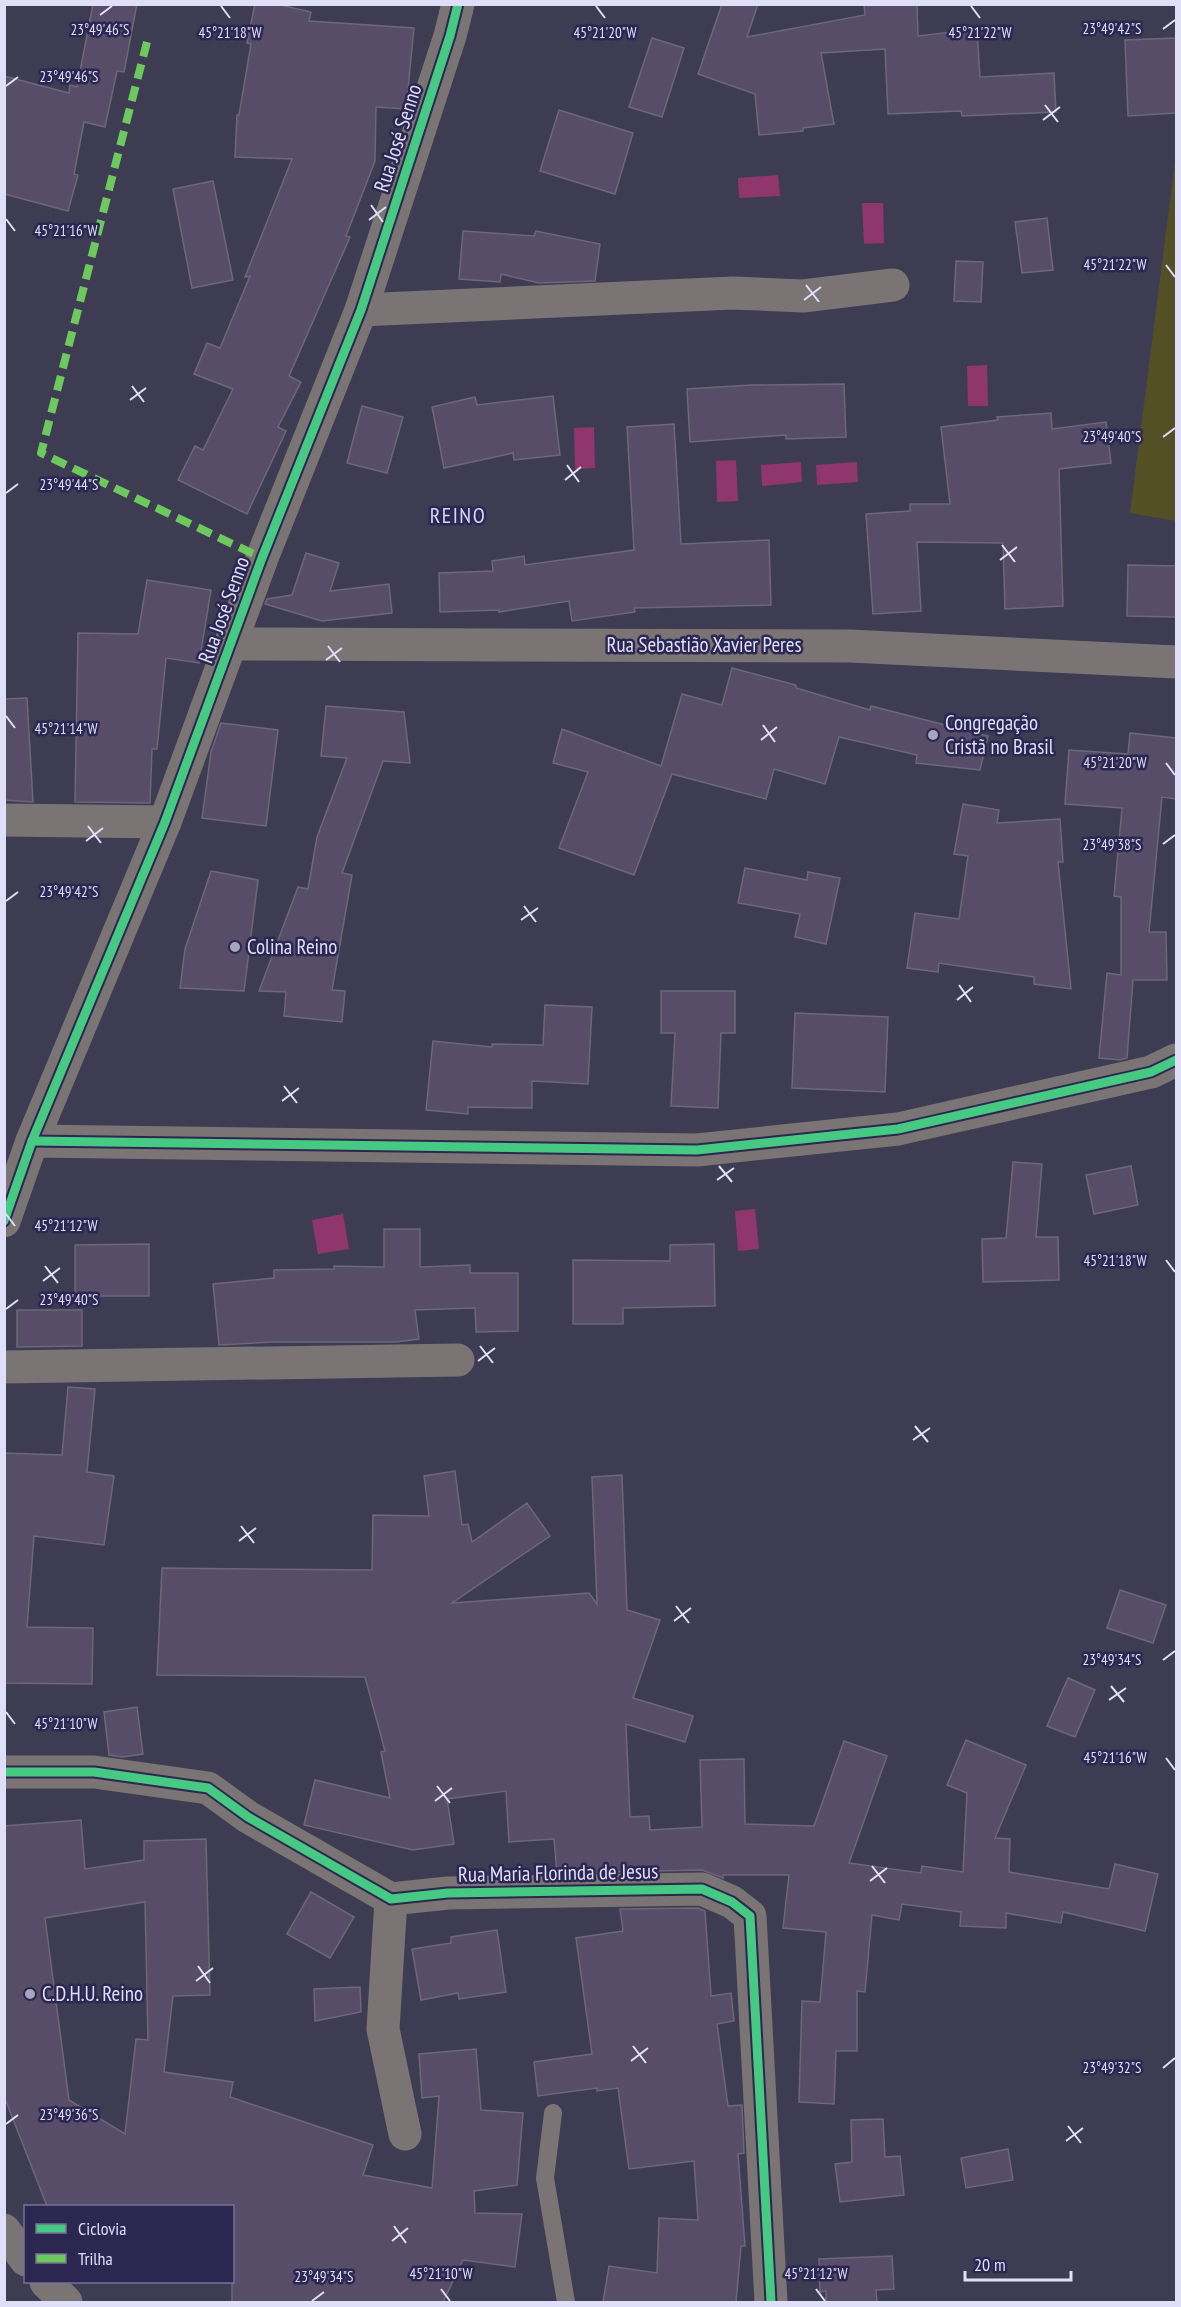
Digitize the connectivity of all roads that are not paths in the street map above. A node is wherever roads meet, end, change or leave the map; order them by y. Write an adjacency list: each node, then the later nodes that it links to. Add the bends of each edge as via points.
1 (458, 4): 3 (street, Rua José Senno)
2 (893, 285): 3 (street, via 803,297 733,293)
3 (361, 310): 4 (street, Rua José Senno)
4 (231, 644): 5 (street, Rua Sebastião Xavier Peres, via 850,646); 7 (street, Rua José Senno)
5 (1176, 662)
6 (4, 820): 7 (street)
7 (165, 822): 9 (street, Rua José Senno)
8 (1176, 1060): 9 (street, via 1151,1072 898,1129 697,1150)
9 (32, 1141): 10 (street, Rua José Senno)
10 (4, 1221)
11 (458, 1360): 12 (street)
12 (4, 1367)
13 (4, 1773): 14 (street, via 94,1773 208,1788 248,1817)
14 (391, 1899): 16 (street, via 382,2029); 22 (street, Rua Maria Florinda de Jesus, via 448,1893 702,1889 732,1902 750,1916)
15 (553, 2113): 21 (lane, via 545,2178)
16 (405, 2134)
17 (4, 2230): 18 (street)
18 (24, 2257)
19 (47, 2283): 20 (street)
20 (66, 2302)
21 (566, 2302)
22 (771, 2302)

